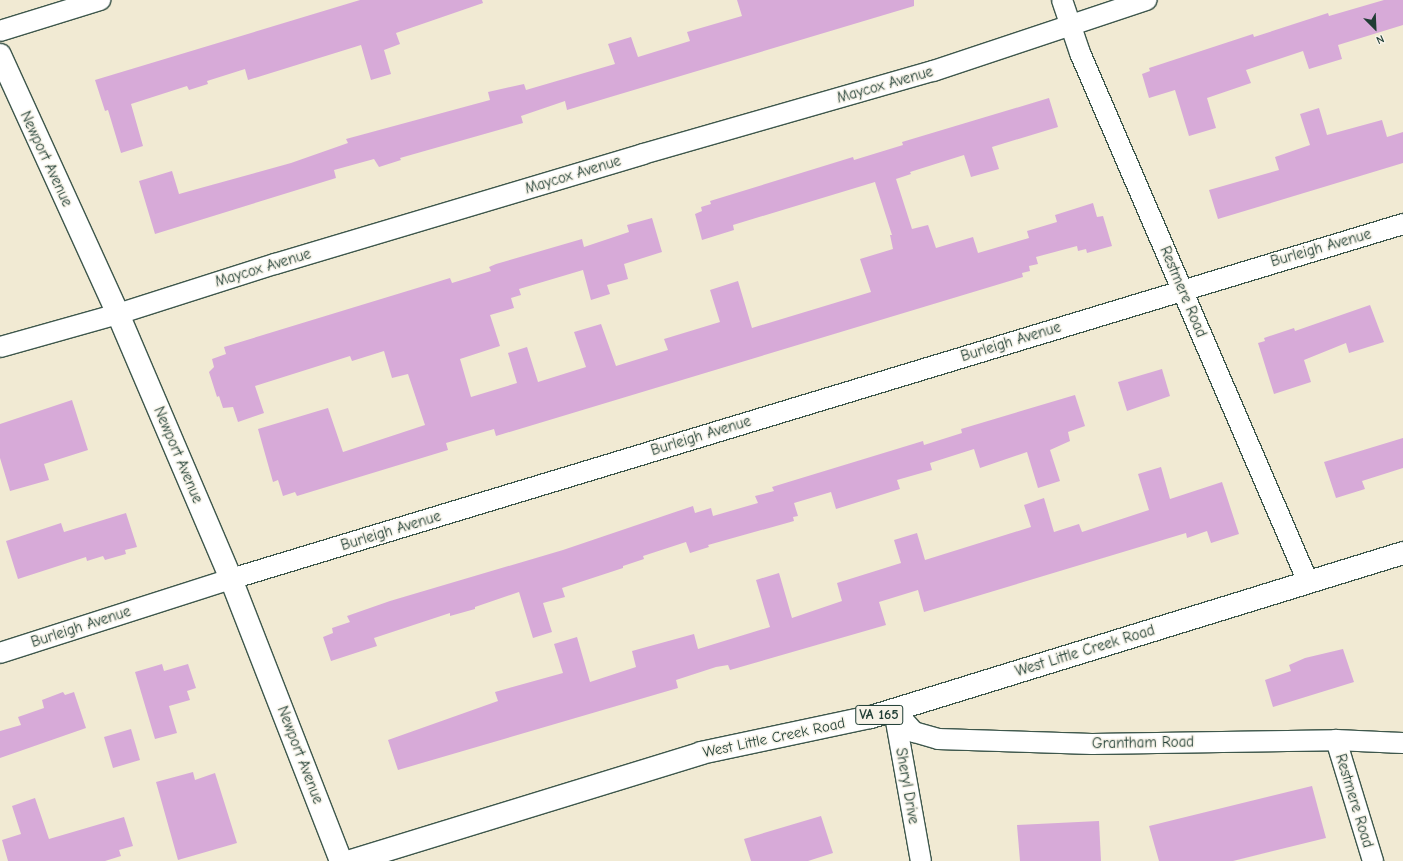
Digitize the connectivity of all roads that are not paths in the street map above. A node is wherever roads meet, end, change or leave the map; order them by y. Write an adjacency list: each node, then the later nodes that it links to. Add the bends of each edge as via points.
1 (100, 0): 5 (street)
2 (1062, 0): 4 (street, Restmere Road)
3 (1146, 0): 4 (street, Maycox Avenue)
4 (1072, 24): 8 (street, Restmere Road, via 1080,53); 9 (street, Maycox Avenue, via 933,71 612,163)
5 (0, 31)
6 (0, 55): 9 (main road, Newport Avenue)
7 (1403, 224): 8 (street, Burleigh Avenue)
8 (1182, 289): 12 (street, Burleigh Avenue); 13 (street, Restmere Road)
9 (118, 314): 10 (street, Maycox Avenue); 12 (main road, Newport Avenue)
10 (0, 347)
11 (1403, 553): 13 (main road, West Little Creek Road / VA 165)
12 (230, 579): 14 (street, Burleigh Avenue); 18 (main road, Newport Avenue)
13 (1308, 582): 15 (main road, West Little Creek Road / VA 165)
14 (0, 653)
15 (894, 710): 16 (street, Grantham Road, via 914,732 938,739 1092,744); 19 (main road, West Little Creek Road / VA 165, via 872,717 702,753); 20 (street, Sheryl Drive)
16 (1336, 740): 17 (street, Grantham Road); 21 (street, Restmere Road)
17 (1403, 743)
18 (341, 861)
19 (351, 861)
20 (921, 861)
21 (1373, 861)

